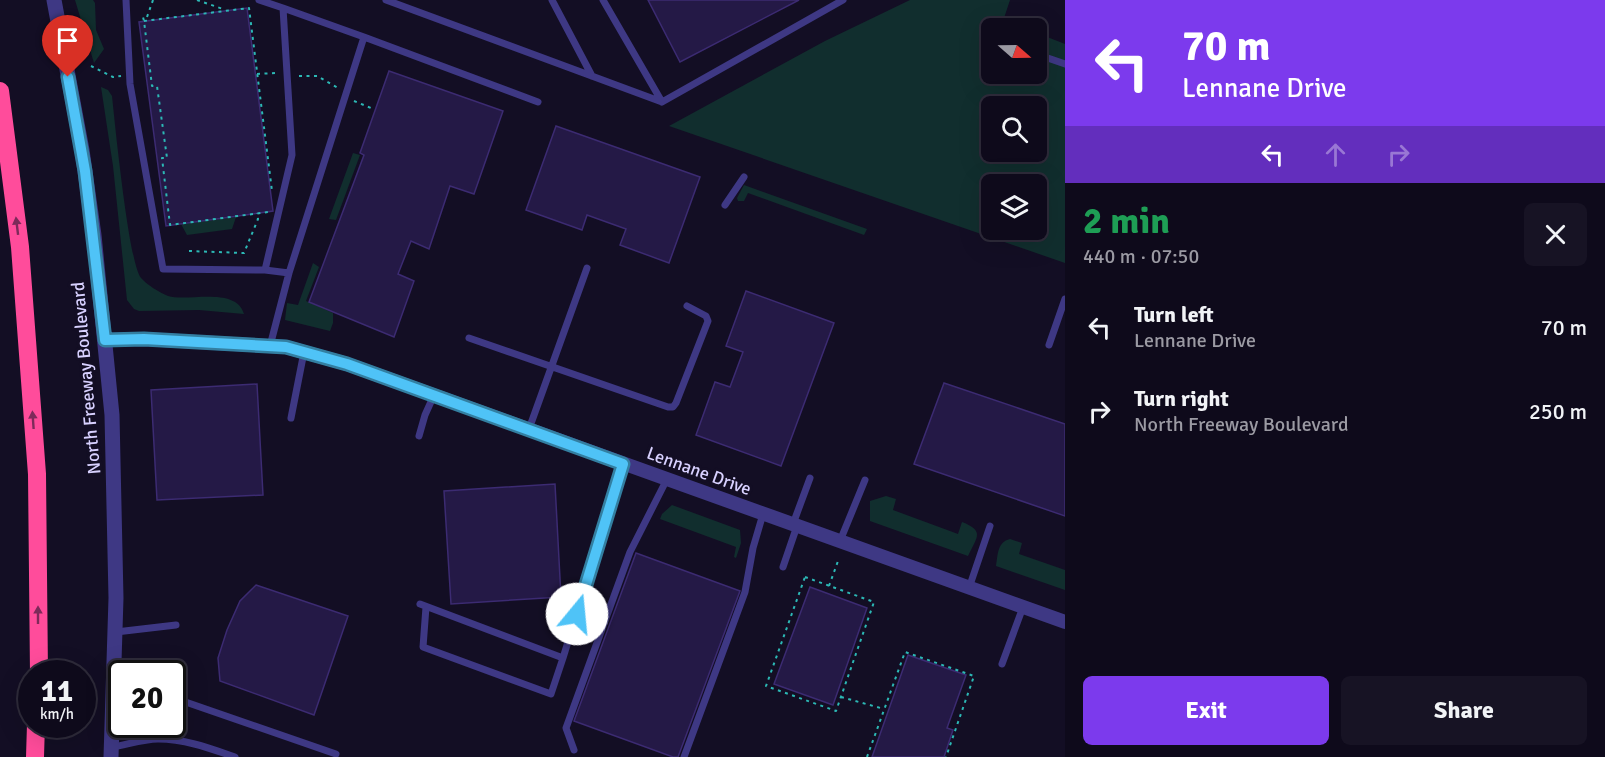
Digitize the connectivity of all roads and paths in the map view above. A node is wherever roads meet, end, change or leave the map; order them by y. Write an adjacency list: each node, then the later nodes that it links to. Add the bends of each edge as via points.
1 (54, 0): 36 (street, North Freeway Boulevard, via 82,150)
2 (126, 0): 31 (lane, via 130,84 163,269)
3 (153, 0): 12 (path)
4 (197, 0): 11 (path)
5 (260, 0): 10 (lane)
6 (386, 0): 18 (lane)
7 (552, 0): 18 (lane)
8 (603, 0): 22 (lane)
9 (843, 0): 22 (lane)
10 (283, 8): 13 (lane); 17 (lane)
11 (225, 10)
12 (144, 21): 16 (path, via 249,8); 28 (path, via 167,158 162,158 170,225)
13 (364, 38): 20 (lane); 21 (lane)
14 (1047, 58): 15 (lane)
15 (1065, 64)
16 (257, 74): 17 (path); 25 (path)
17 (287, 75): 20 (path, via 317,76); 31 (lane, via 292,155)
18 (592, 76): 22 (lane)
19 (0, 90): 62 (highway, one-way to 19, via 37,474 20,247)
20 (346, 95): 23 (path); 32 (lane)
21 (538, 102)
22 (662, 102)
23 (371, 108)
24 (744, 177): 26 (lane)
25 (273, 200)
26 (725, 205)
27 (274, 211): 28 (path)
28 (257, 213): 29 (path, via 244,254)
29 (189, 251)
30 (587, 268): 40 (lane)
31 (265, 270): 32 (lane)
32 (289, 273): 38 (lane)
33 (1065, 299): 37 (lane)
34 (687, 306): 40 (lane, via 708,321 673,407)
35 (469, 338): 40 (lane)
36 (105, 340): 38 (street, Lennane Drive); 60 (street, North Freeway Boulevard, via 112,416)
37 (1049, 345)
38 (270, 346): 39 (street, Lennane Drive)
39 (304, 352): 41 (street, Lennane Drive); 42 (lane)
40 (552, 366): 43 (lane)
41 (434, 395): 43 (street, Lennane Drive); 44 (lane)
42 (291, 418)
43 (529, 429): 45 (street, Lennane Drive)
44 (419, 436)
45 (623, 464): 47 (street, Lennane Drive); 61 (lane)
46 (810, 478): 50 (lane)
47 (667, 479): 49 (street, Lennane Drive); 68 (lane, via 630,552 566,728)
48 (865, 480): 52 (lane)
49 (763, 513): 50 (street, Lennane Drive); 73 (lane, via 745,592)
50 (795, 525): 52 (street, Lennane Drive); 54 (lane)
51 (990, 526): 56 (lane)
52 (840, 542): 56 (street, Lennane Drive)
53 (838, 561): 55 (path)
54 (783, 567)
55 (829, 586): 64 (path, via 874,602); 64 (path, via 805,577 766,686 836,711)
56 (969, 588): 57 (street, Lennane Drive)
57 (1023, 607): 58 (street, Lennane Drive); 63 (lane)
58 (1065, 622)
59 (176, 625): 60 (lane)
60 (115, 632): 69 (street, North Freeway Boulevard)
61 (563, 658): 61 (lane, via 551,694 423,647 423,605)
62 (39, 660)
63 (1002, 664)
64 (841, 697): 66 (path)
65 (186, 702): 70 (lane)
66 (884, 709): 74 (path); 75 (path, via 905,652 975,676)
67 (35, 738): 71 (highway)
68 (574, 750)
69 (111, 752): 72 (lane, via 156,739 200,744)
70 (336, 754)
71 (34, 757)
72 (235, 757)
73 (684, 757)
74 (867, 757)
75 (946, 757)

